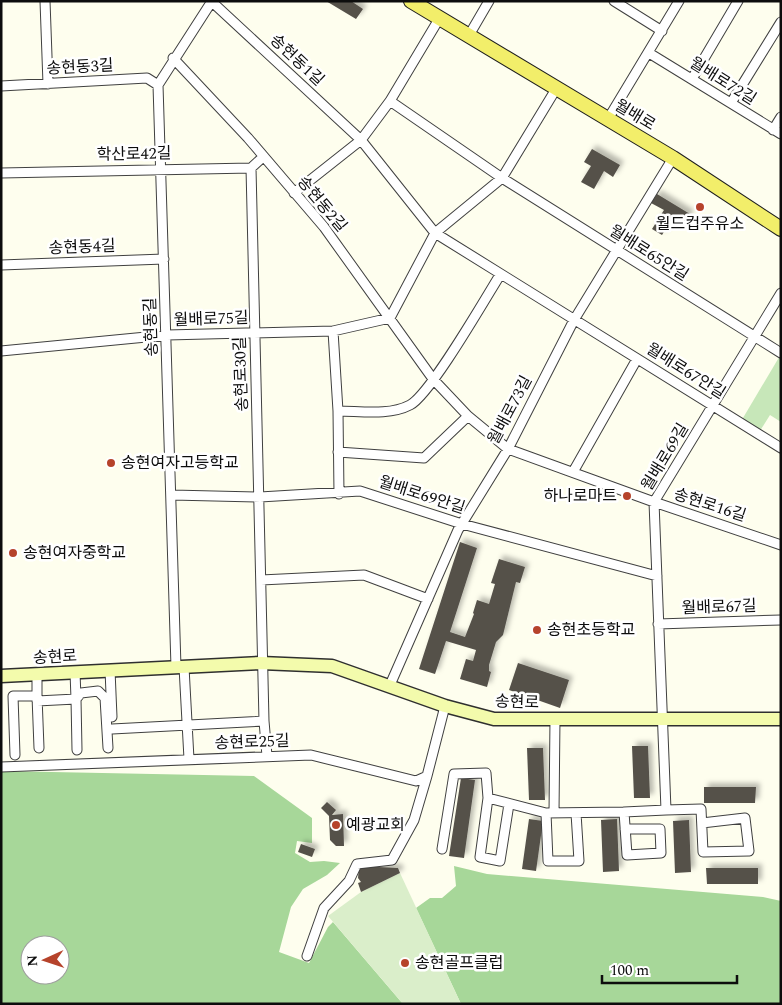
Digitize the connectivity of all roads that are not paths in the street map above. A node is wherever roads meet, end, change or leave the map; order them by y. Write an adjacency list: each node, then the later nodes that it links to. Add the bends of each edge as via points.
1 (45, 1): 15 (street)
2 (212, 1): 13 (street); 24 (street, 송현동1길)
3 (411, 1): 8 (main road, 월배로)
4 (489, 1): 11 (street)
5 (614, 1): 10 (street)
6 (679, 1): 10 (street)
7 (738, 1): 14 (street)
8 (439, 19): 11 (main road, 월배로); 19 (street)
9 (781, 22): 20 (street)
10 (662, 31): 12 (street)
11 (468, 37): 18 (main road, 월배로)
12 (649, 53): 14 (street, 월배로72길); 22 (street)
13 (174, 58): 16 (street); 25 (street, 송현동2길)
14 (692, 79): 20 (street, 월배로72길)
15 (48, 84): 16 (street, 송현동3길, via 146,78); 17 (street, 송현동3길)
16 (158, 85): 27 (street, 송현동길)
17 (1, 86)
18 (556, 89): 22 (main road, 월배로); 30 (street)
19 (390, 101): 24 (street); 30 (street)
20 (731, 103): 23 (street, 월배로72길)
21 (781, 117): 23 (street)
22 (608, 119): 26 (main road, 월배로)
23 (777, 132)
24 (362, 140): 31 (street); 33 (street, 송현동1길)
25 (263, 157): 28 (street); 31 (street, 송현동2길)
26 (673, 158): 32 (main road, 월배로); 34 (street, 월배로73길)
27 (160, 168): 28 (street, 학산로42길); 29 (street, 학산로42길); 35 (street, 송현동길)
28 (251, 168): 42 (street, 송현로30길)
29 (1, 173)
30 (502, 178): 33 (street); 34 (street, 월배로65안길)
31 (294, 193): 39 (street, 송현동2길)
32 (779, 224)
33 (435, 233): 37 (street, 송현동1길); 39 (street)
34 (617, 250): 40 (street, 월배로73길); 44 (street, 월배로65안길)
35 (164, 259): 36 (street, 송현동4길); 43 (street, 송현동길)
36 (1, 265)
37 (500, 275): 40 (street, 송현동1길); 48 (street)
38 (781, 293): 44 (street, 월배로69길)
39 (390, 318): 41 (street, 월배로75길); 48 (street, 송현동2길)
40 (574, 320): 47 (street, 월배로67안길); 53 (street, 월배로73길)
41 (333, 331): 42 (street, 월배로75길); 50 (street)
42 (254, 332): 43 (street, 월배로75길); 58 (street, 송현로30길)
43 (167, 335): 45 (street, 월배로75길); 57 (street, 송현동길)
44 (755, 336): 46 (street, 월배로65안길); 49 (street, 월배로69길)
45 (1, 351)
46 (781, 353)
47 (637, 359): 49 (street, 월배로67안길); 55 (street)
48 (434, 379): 50 (street, via 411,405 389,411); 51 (street, 송현동2길)
49 (713, 405): 52 (street, 월배로67안길); 59 (street, 월배로69길)
50 (338, 411): 54 (street)
51 (468, 416): 53 (street, 송현동2길); 54 (street, via 424,458)
52 (781, 448)
53 (508, 449): 55 (street, 송현로16길); 60 (street, 월배로73길)
54 (338, 452): 56 (street)
55 (573, 472): 59 (street, 송현로16길)
56 (339, 494): 58 (street, 월배로69안길); 60 (street, 월배로69안길, via 360,491)
57 (172, 495): 58 (street, 월배로69안길); 68 (street, 송현동길)
58 (260, 497): 63 (street, 송현로30길)
59 (654, 502): 61 (street, 송현로16길); 62 (street, 월배로69길)
60 (462, 524): 62 (street, 월배로69안길); 64 (street, 월배로73길)
61 (781, 545)
62 (657, 576): 66 (street, 월배로69길)
63 (261, 580): 64 (street, via 364,575); 67 (street, 송현로30길)
64 (428, 599): 73 (street, 월배로73길)
65 (781, 620): 66 (street, 월배로67길)
66 (658, 624): 77 (street, 월배로69길)
67 (262, 663): 68 (main road, 송현로); 73 (main road, 송현로, via 332,666); 79 (street)
68 (180, 667): 69 (main road, 송현로); 81 (street, 송현동길)
69 (110, 670): 70 (main road, 송현로); 82 (street)
70 (75, 672): 71 (main road, 송현로); 75 (street)
71 (37, 674): 72 (main road, 송현로); 74 (street)
72 (1, 676)
73 (390, 685): 76 (main road, 송현로)
74 (37, 698): 75 (street); 83 (street); 86 (street, via 12,696)
75 (76, 699): 84 (street, via 81,693 98,691 105,698); 85 (street)
76 (445, 706): 78 (main road, 송현로, via 494,719); 91 (street)
77 (662, 718): 78 (main road, 송현로); 80 (main road, 송현로); 94 (street, 월배로69길)
78 (555, 719): 97 (street)
79 (264, 721): 81 (street); 87 (street)
80 (780, 721)
81 (187, 725): 82 (street); 88 (street, 송현동길)
82 (112, 729): 89 (street)
83 (39, 748)
84 (108, 748)
85 (77, 750)
86 (15, 755)
87 (267, 756): 88 (street, 송현로25길); 91 (street, 송현로25길, via 311,754 416,781)
88 (189, 760): 89 (street, 송현로25길)
89 (113, 762): 90 (street, 송현로25길)
90 (1, 767)
91 (427, 776): 101 (street, via 414,820 392,860 357,864 349,881 324,908)
92 (488, 798): 93 (street); 93 (street, via 480,857 500,861); 100 (street, via 486,773 454,774)
93 (510, 804): 97 (street)
94 (666, 810): 96 (street); 98 (street, via 701,809)
95 (576, 812): 96 (street); 97 (street); 97 (street, via 579,861 548,862)
96 (624, 812): 99 (street)
97 (550, 813)
98 (702, 823): 98 (street, via 703,852 749,851 745,818)
99 (625, 829): 99 (street, via 627,855 661,853 660,829)
100 (442, 849)
101 (307, 956)

